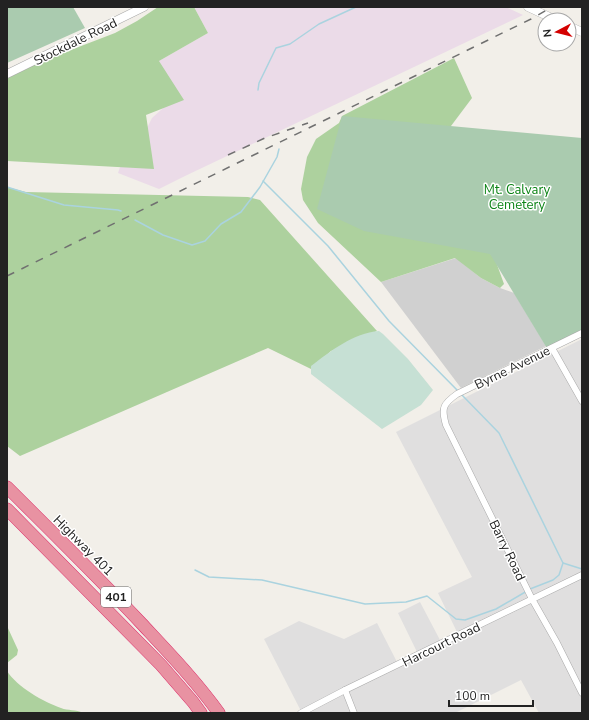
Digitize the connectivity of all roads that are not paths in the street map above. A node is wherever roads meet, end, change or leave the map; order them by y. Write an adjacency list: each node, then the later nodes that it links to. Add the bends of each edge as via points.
1 (144, 7): 4 (street, Stockdale Road)
2 (528, 7): 3 (street)
3 (539, 12)
4 (7, 74)
5 (582, 333): 6 (street, Byrne Avenue)
6 (552, 348): 7 (street); 8 (street, Byrne Avenue, via 457,394)
7 (582, 401)
8 (445, 406): 12 (street, Barry Road, via 442,414 446,425)
9 (7, 487): 16 (highway, Highway 401 / 401, via 168,651)
10 (7, 509): 15 (highway, 401, via 161,665)
11 (582, 575): 12 (street, Harcourt Road)
12 (532, 599): 13 (street, Harcourt Road); 14 (street, Barry Road)
13 (345, 690): 17 (street, Harcourt Road); 18 (street)
14 (582, 693)
15 (201, 713)
16 (219, 713)
17 (301, 713)
18 (354, 713)

